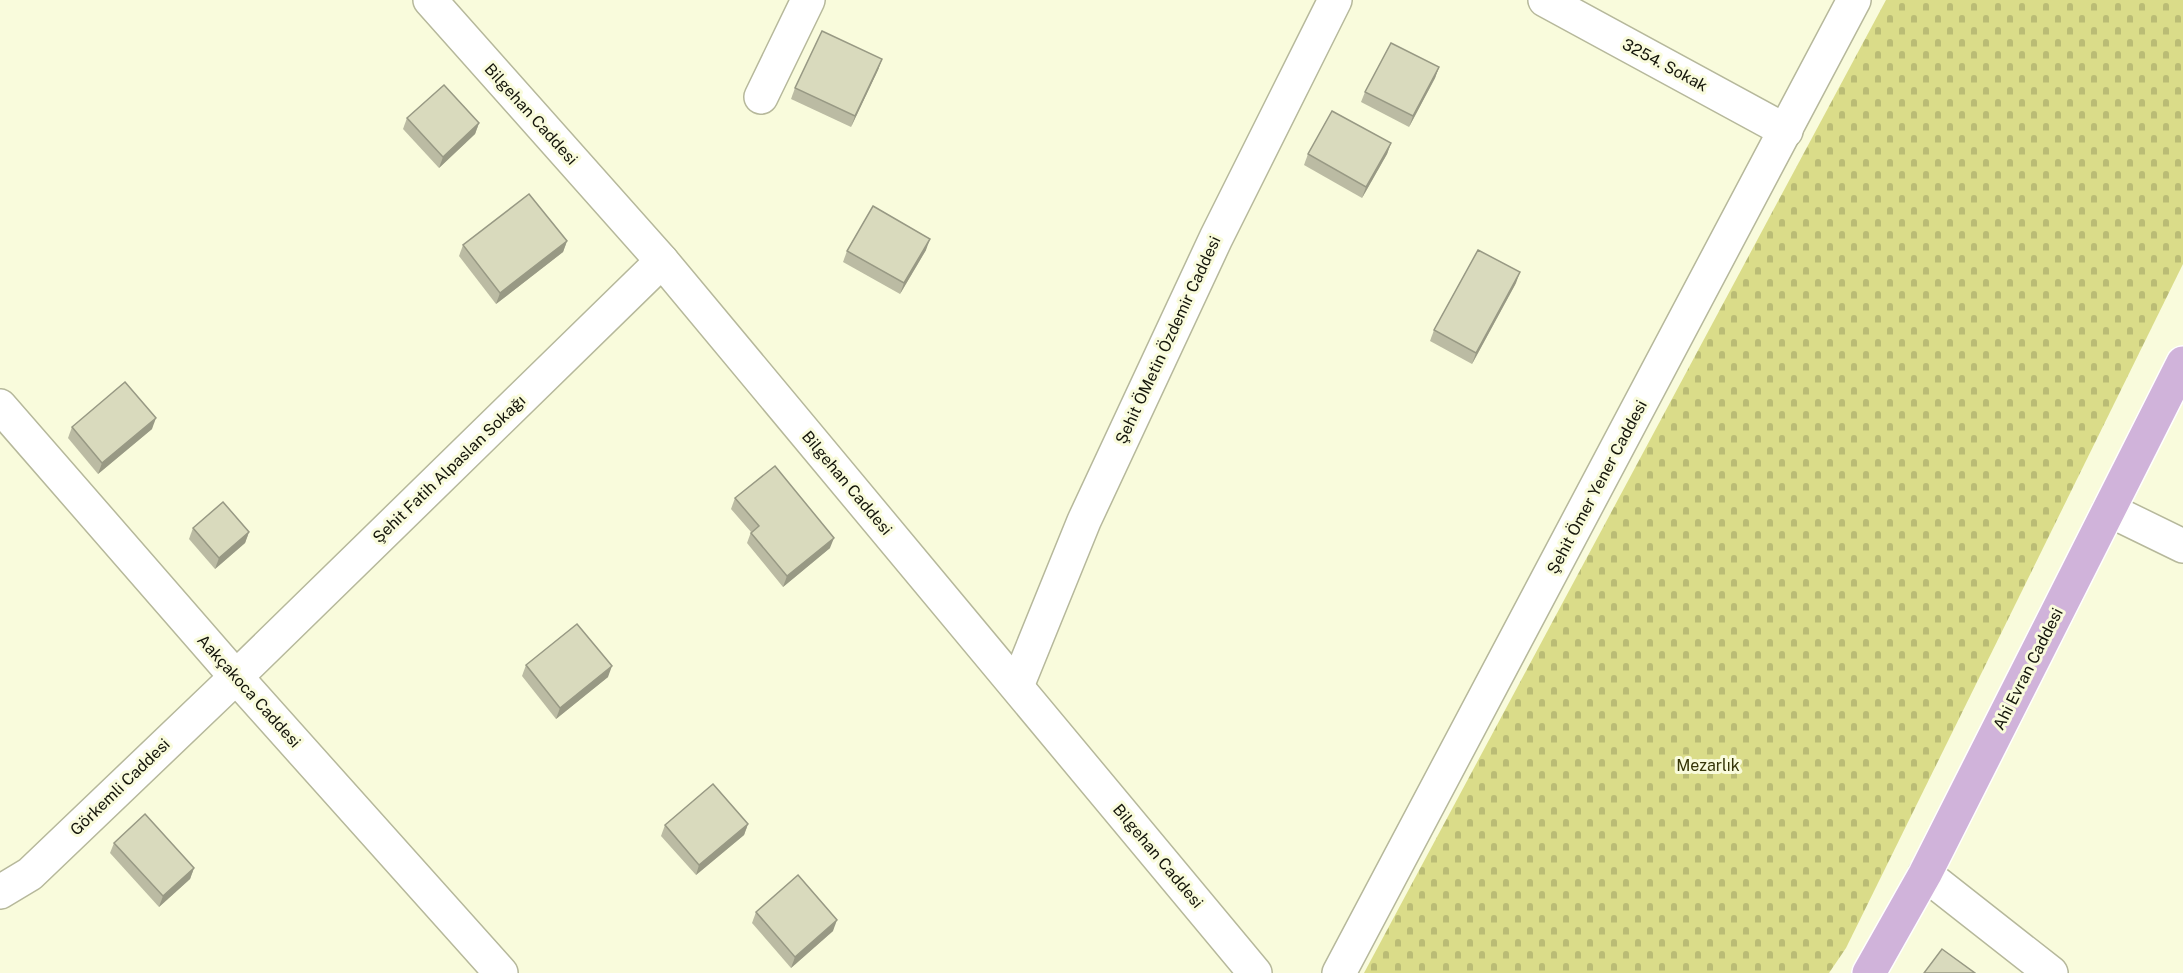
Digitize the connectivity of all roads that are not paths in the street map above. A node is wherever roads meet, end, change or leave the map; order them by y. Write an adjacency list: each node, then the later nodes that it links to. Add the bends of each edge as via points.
1 (430, 0): 8 (street, Bilgehan Caddesi)
2 (808, 0): 6 (street)
3 (1335, 0): 14 (street, Şehit ÖMetin Özdemir Caddesi, via 1215,238 1089,510)
4 (1545, 0): 7 (street, 3254. Sokak)
5 (1854, 0): 7 (street, Şehit Ömer Yener Caddesi)
6 (761, 97)
7 (1786, 131): 19 (street, Şehit Ömer Yener Caddesi)
8 (662, 261): 13 (street, Şehit Fatih Alpaslan Sokağı); 14 (street, Bilgehan Caddesi)
9 (2183, 363): 11 (main road, Ahi Evran Caddesi)
10 (0, 406): 13 (street, Aakçakoca Caddesi)
11 (2109, 510): 12 (street); 15 (main road, Ahi Evran Caddesi)
12 (2183, 546)
13 (236, 677): 16 (street, Görkemli Caddesi, via 30,874); 17 (street, Aakçakoca Caddesi)
14 (1017, 686): 18 (street, Bilgehan Caddesi)
15 (1925, 874): 20 (main road, Ahi Evran Caddesi); 21 (street)
16 (0, 892)
17 (501, 973)
18 (1255, 973)
19 (1339, 973)
20 (1869, 973)
21 (2050, 973)

